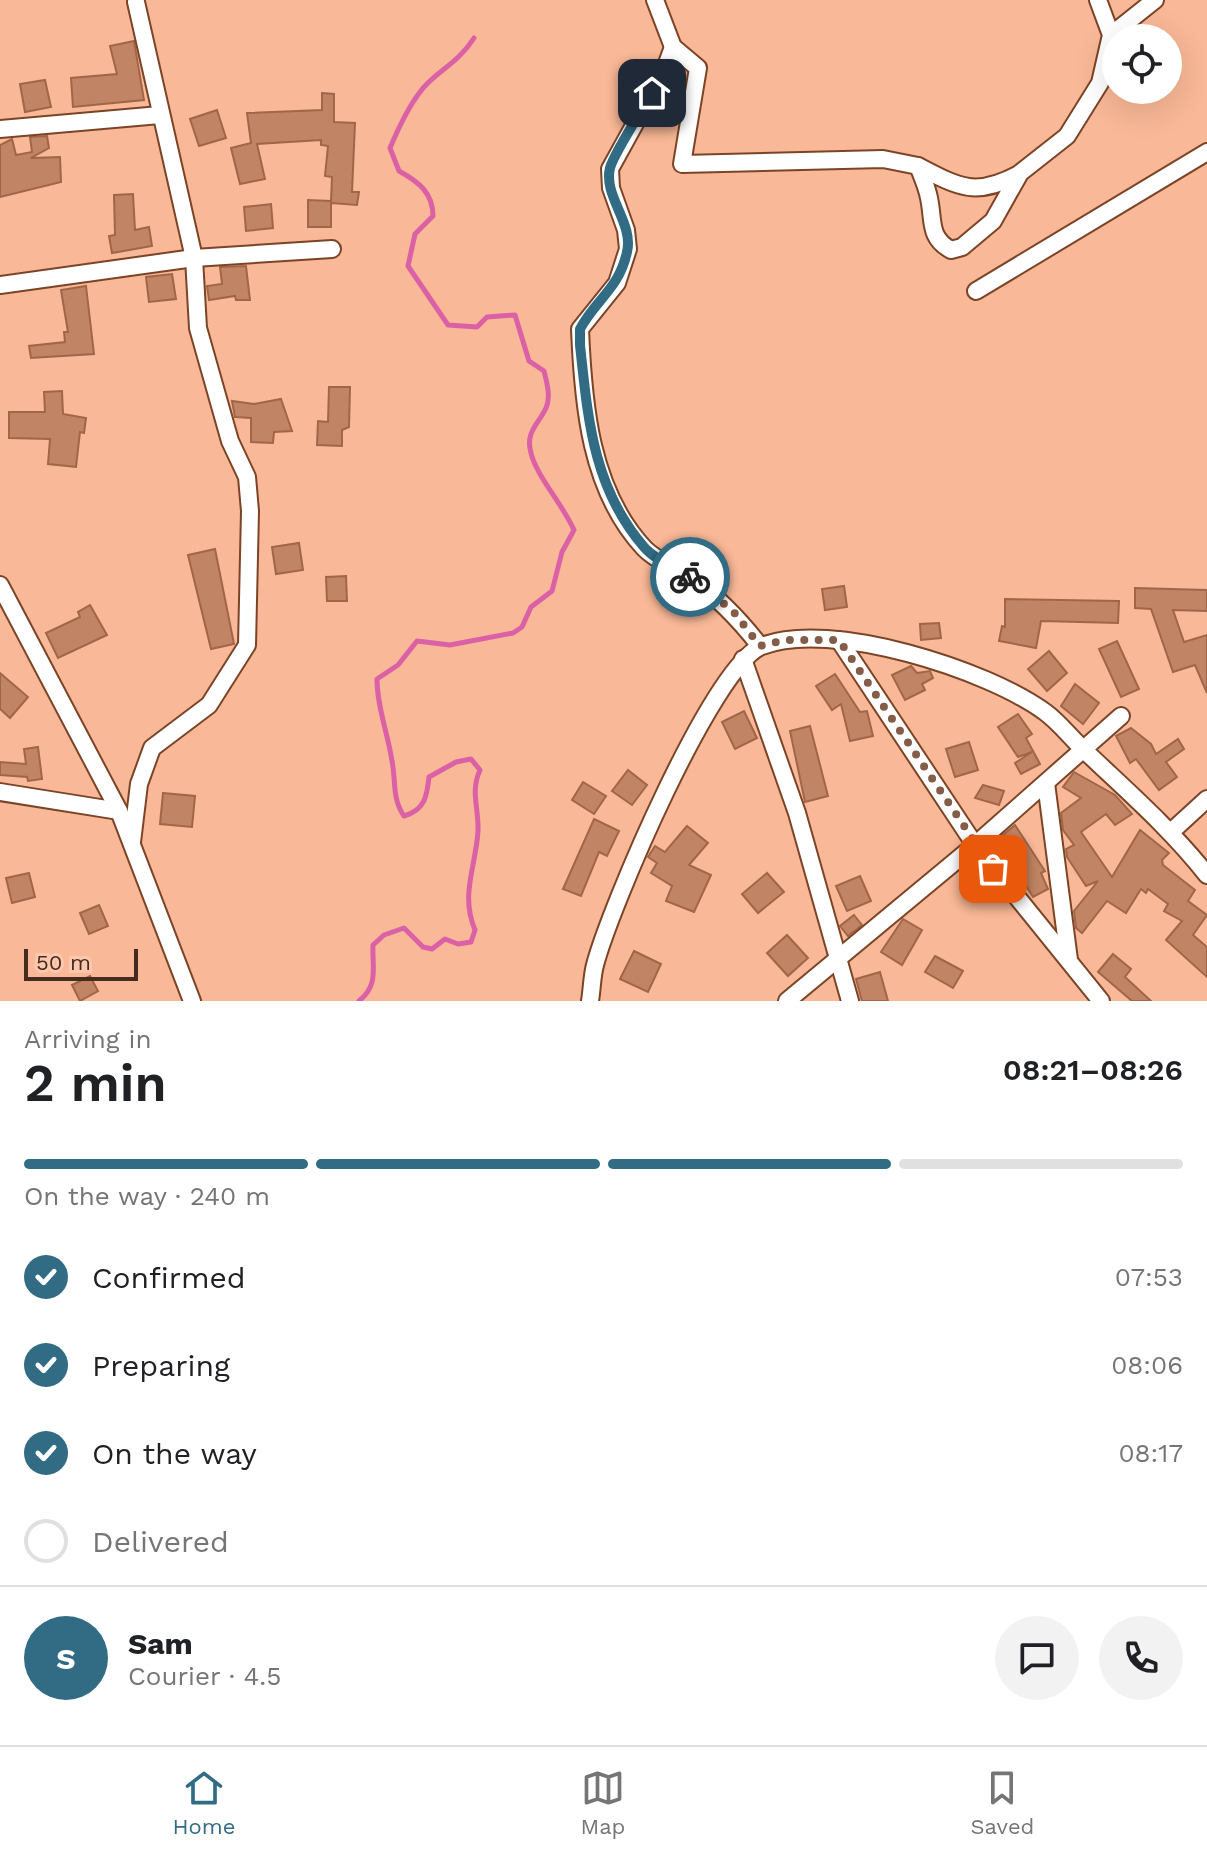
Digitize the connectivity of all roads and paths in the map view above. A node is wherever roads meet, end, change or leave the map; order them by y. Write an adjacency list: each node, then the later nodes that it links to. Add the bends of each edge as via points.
1 (655, 0): 7 (street)
2 (1098, 0): 5 (street)
3 (1155, 0): 6 (street)
4 (136, 2): 9 (street)
5 (1107, 24)
6 (1125, 24)
7 (673, 47): 12 (street, via 698,68 682,164 883,159); 20 (street, via 610,169 628,249 617,283 580,329 586,401 597,465 618,511 645,550 733,611)
8 (1102, 74): 13 (street, via 1067,136)
9 (160, 115): 10 (street); 15 (street)
10 (0, 129)
11 (1207, 152): 17 (street)
12 (918, 166): 13 (street, via 972,190 995,187); 13 (street, via 929,199 931,229 938,243 951,250 993,221)
13 (1020, 173)
14 (332, 249): 15 (street)
15 (194, 258): 16 (street); 29 (street, via 198,328 208,373 247,477 247,645 209,705 152,748 139,784)
16 (0, 285)
17 (976, 291)
18 (0, 585): 27 (street)
19 (839, 640): 20 (street, via 785,640); 23 (street, via 906,652 974,675 1045,712); 30 (street)
20 (760, 646): 21 (street)
21 (743, 659): 32 (street, via 797,813); 35 (street, via 715,699 647,831 595,965)
22 (1121, 716): 23 (street)
23 (1084, 750): 24 (street); 28 (street)
24 (1046, 783): 30 (street); 33 (street)
25 (0, 792): 27 (street)
26 (1207, 799): 28 (street)
27 (119, 811): 29 (street)
28 (1172, 831): 31 (street)
29 (132, 842): 34 (street)
30 (975, 845): 32 (street); 33 (street)
31 (1207, 875)
32 (837, 958): 36 (street); 37 (street)
33 (1069, 962): 38 (street)
34 (192, 1001)
35 (590, 1001)
36 (787, 1001)
37 (850, 1001)
38 (1101, 1001)

